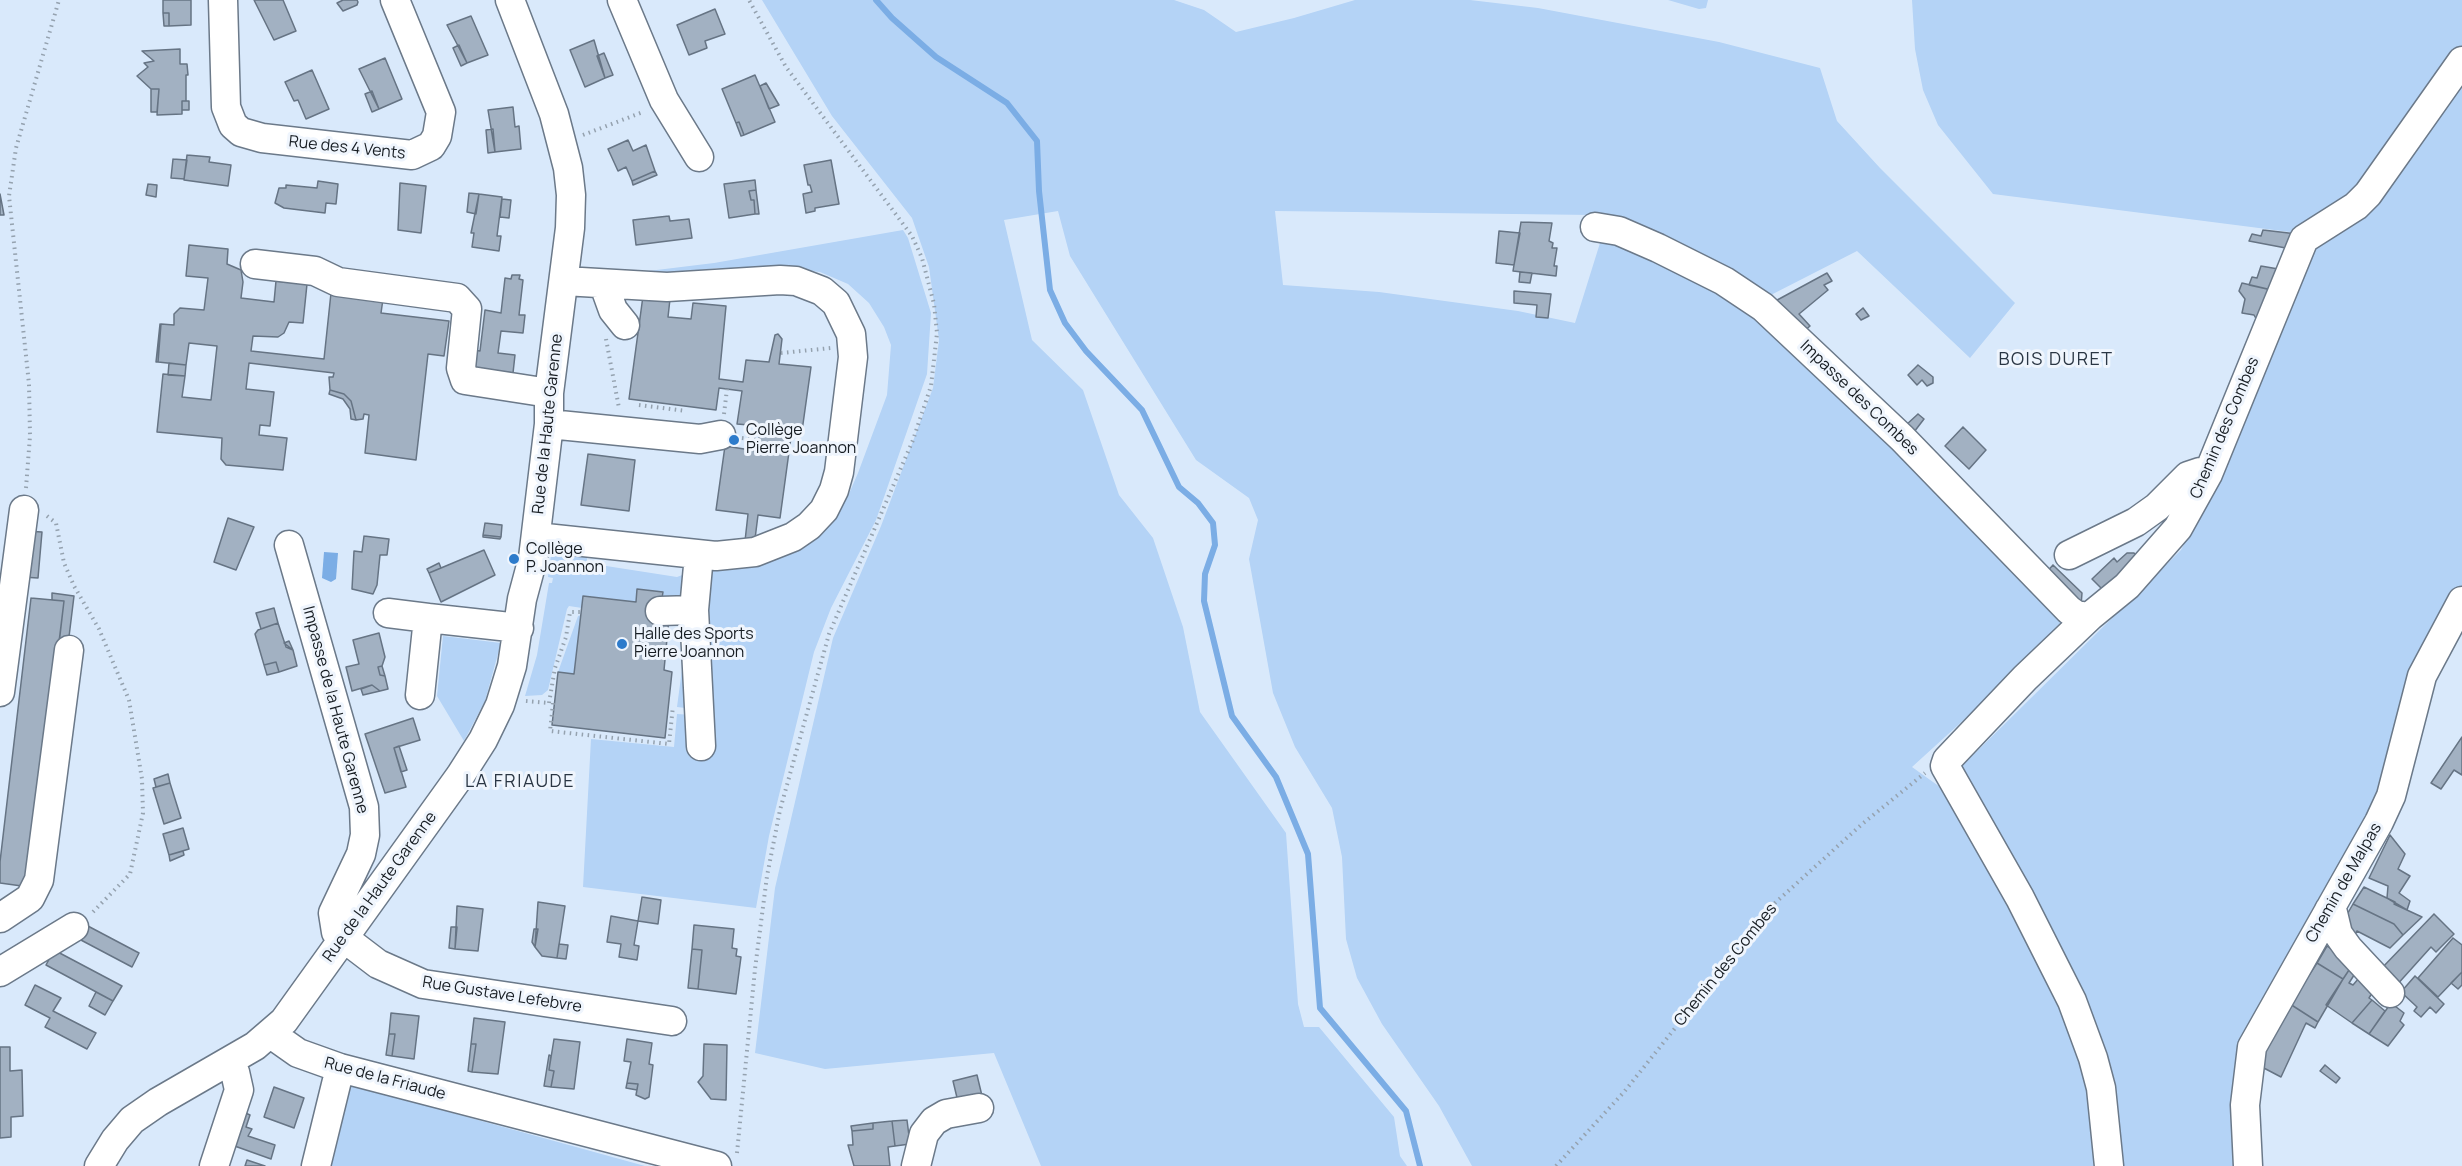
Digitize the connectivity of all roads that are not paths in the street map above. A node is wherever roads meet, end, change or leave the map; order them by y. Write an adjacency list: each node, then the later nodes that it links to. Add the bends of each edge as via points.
1 (223, 0): 2 (street, Rue des 4 Vents, via 226,107 233,125 261,138 412,155 431,146 441,112)
2 (395, 0)
3 (510, 0): 9 (street, Rue de la Haute Garenne, via 562,143 571,195)
4 (622, 0): 6 (street, via 665,104)
5 (2462, 61): 13 (street, Chemin des Combes, via 2368,194 2304,239)
6 (699, 157)
7 (1595, 226): 23 (street, Impasse des Combes, via 1619,231 1658,248 1724,281 1763,307 1902,438 2069,610)
8 (255, 264): 10 (street, via 315,271 338,282 457,298 467,309 461,368 465,380)
9 (564, 281): 10 (street, Rue de la Haute Garenne); 17 (street, via 613,304 668,287 796,281 822,291 845,317 853,357 839,472 824,510 809,526 775,547 735,555)
10 (549, 393): 11 (street, Rue de la Haute Garenne)
11 (549, 424): 12 (street, via 700,439); 15 (street, Rue de la Haute Garenne)
12 (730, 429)
13 (2208, 474): 18 (street, via 2188,476 2136,522); 23 (street, Chemin des Combes, via 2191,508 2159,553)
14 (24, 510): 27 (street)
15 (536, 537): 17 (street); 25 (street, Rue de la Haute Garenne)
16 (289, 545): 33 (street, Impasse de la Haute Garenne, via 364,807 361,854 333,913 336,932)
17 (699, 555): 20 (street)
18 (2069, 555)
19 (2462, 601): 30 (street, Chemin de Malpas, via 2422,676 2391,796)
20 (694, 610): 21 (street); 29 (street)
21 (660, 611)
22 (388, 614): 24 (street)
23 (2090, 616): 46 (street, Chemin des Combes, via 2025,678 1945,766 2020,898 2072,1001 2101,1088)
24 (428, 618): 25 (street); 28 (street)
25 (519, 627): 33 (street, Rue de la Haute Garenne, via 500,705 483,740)
26 (69, 651): 31 (street, via 39,880 30,898)
27 (1, 677)
28 (420, 695)
29 (701, 746)
30 (2329, 910): 35 (street, via 2348,948); 47 (street, Chemin de Malpas, via 2252,1047 2245,1105)
31 (0, 918)
32 (74, 927): 34 (street)
33 (343, 939): 36 (street, Rue Gustave Lefebvre, via 378,964 423,984); 37 (street, Rue de la Haute Garenne)
34 (0, 972)
35 (2390, 993)
36 (672, 1021)
37 (271, 1034): 38 (street); 39 (street, Rue de la Friaude, via 298,1053)
38 (228, 1063): 42 (street, via 132,1120); 43 (street, via 239,1090)
39 (340, 1068): 41 (street, Rue de la Friaude); 44 (street)
40 (979, 1108): 45 (street, via 946,1114 934,1121 924,1134)
41 (727, 1161)
42 (99, 1166)
43 (214, 1166)
44 (316, 1166)
45 (916, 1166)
46 (2109, 1166)
47 (2248, 1166)

